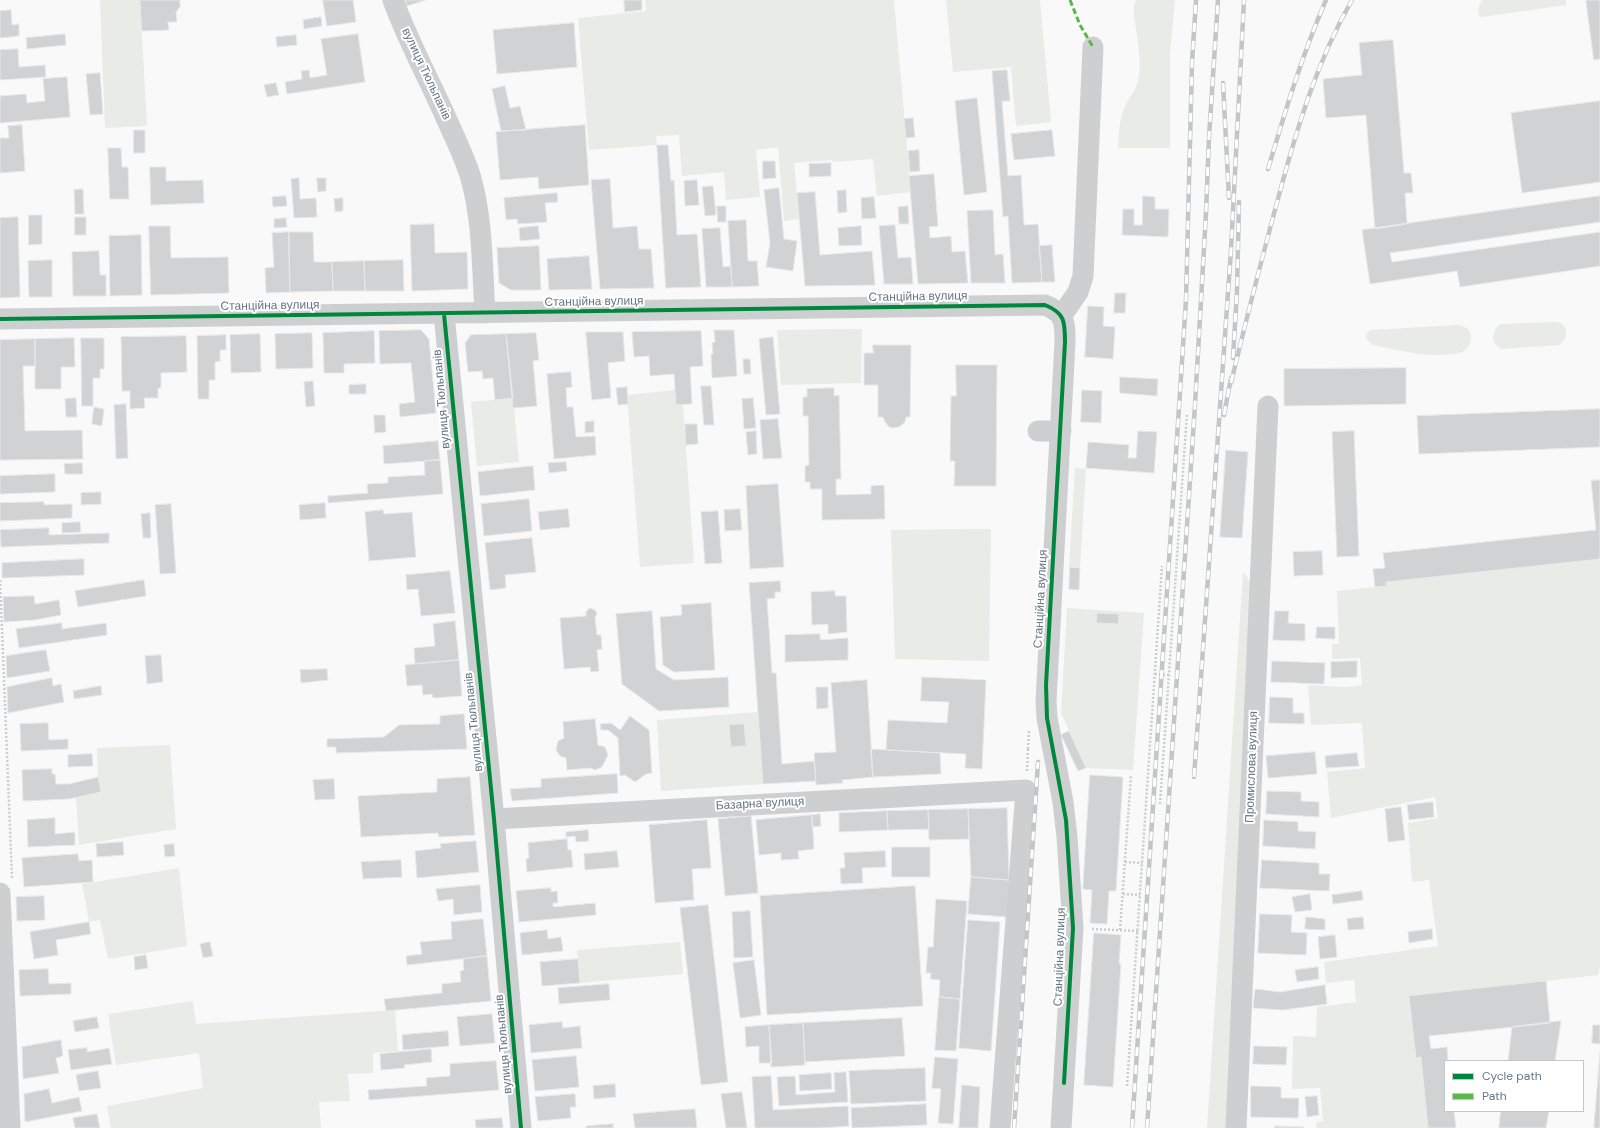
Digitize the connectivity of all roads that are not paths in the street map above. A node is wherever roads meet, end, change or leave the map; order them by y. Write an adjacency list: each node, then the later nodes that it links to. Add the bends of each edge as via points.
1 (393, 0): 3 (street, вулиця Тюльпанів, via 470,175 480,229)
2 (1093, 47): 5 (street, via 1083,276 1078,292)
3 (485, 313): 4 (street, Станційна вулиця); 5 (street, Станційна вулиця, via 1045,305)
4 (444, 314): 6 (street, Станційна вулиця); 10 (street, вулиця Тюльпанів)
5 (1062, 315): 9 (street, Станційна вулиця, via 1066,342)
6 (0, 319)
7 (1268, 406): 17 (street, Промислова вулиця)
8 (1038, 431): 9 (street)
9 (1061, 431): 16 (street, Станційна вулиця, via 1046,685 1038,722 1065,814 1073,928)
10 (494, 819): 14 (street, вулиця Тюльпанів); 15 (street, Базарна вулиця, via 1026,790)
11 (6, 888): 12 (street)
12 (2, 989): 13 (street)
13 (10, 1128)
14 (521, 1128)
15 (1000, 1128)
16 (1061, 1128)
17 (1236, 1128)

